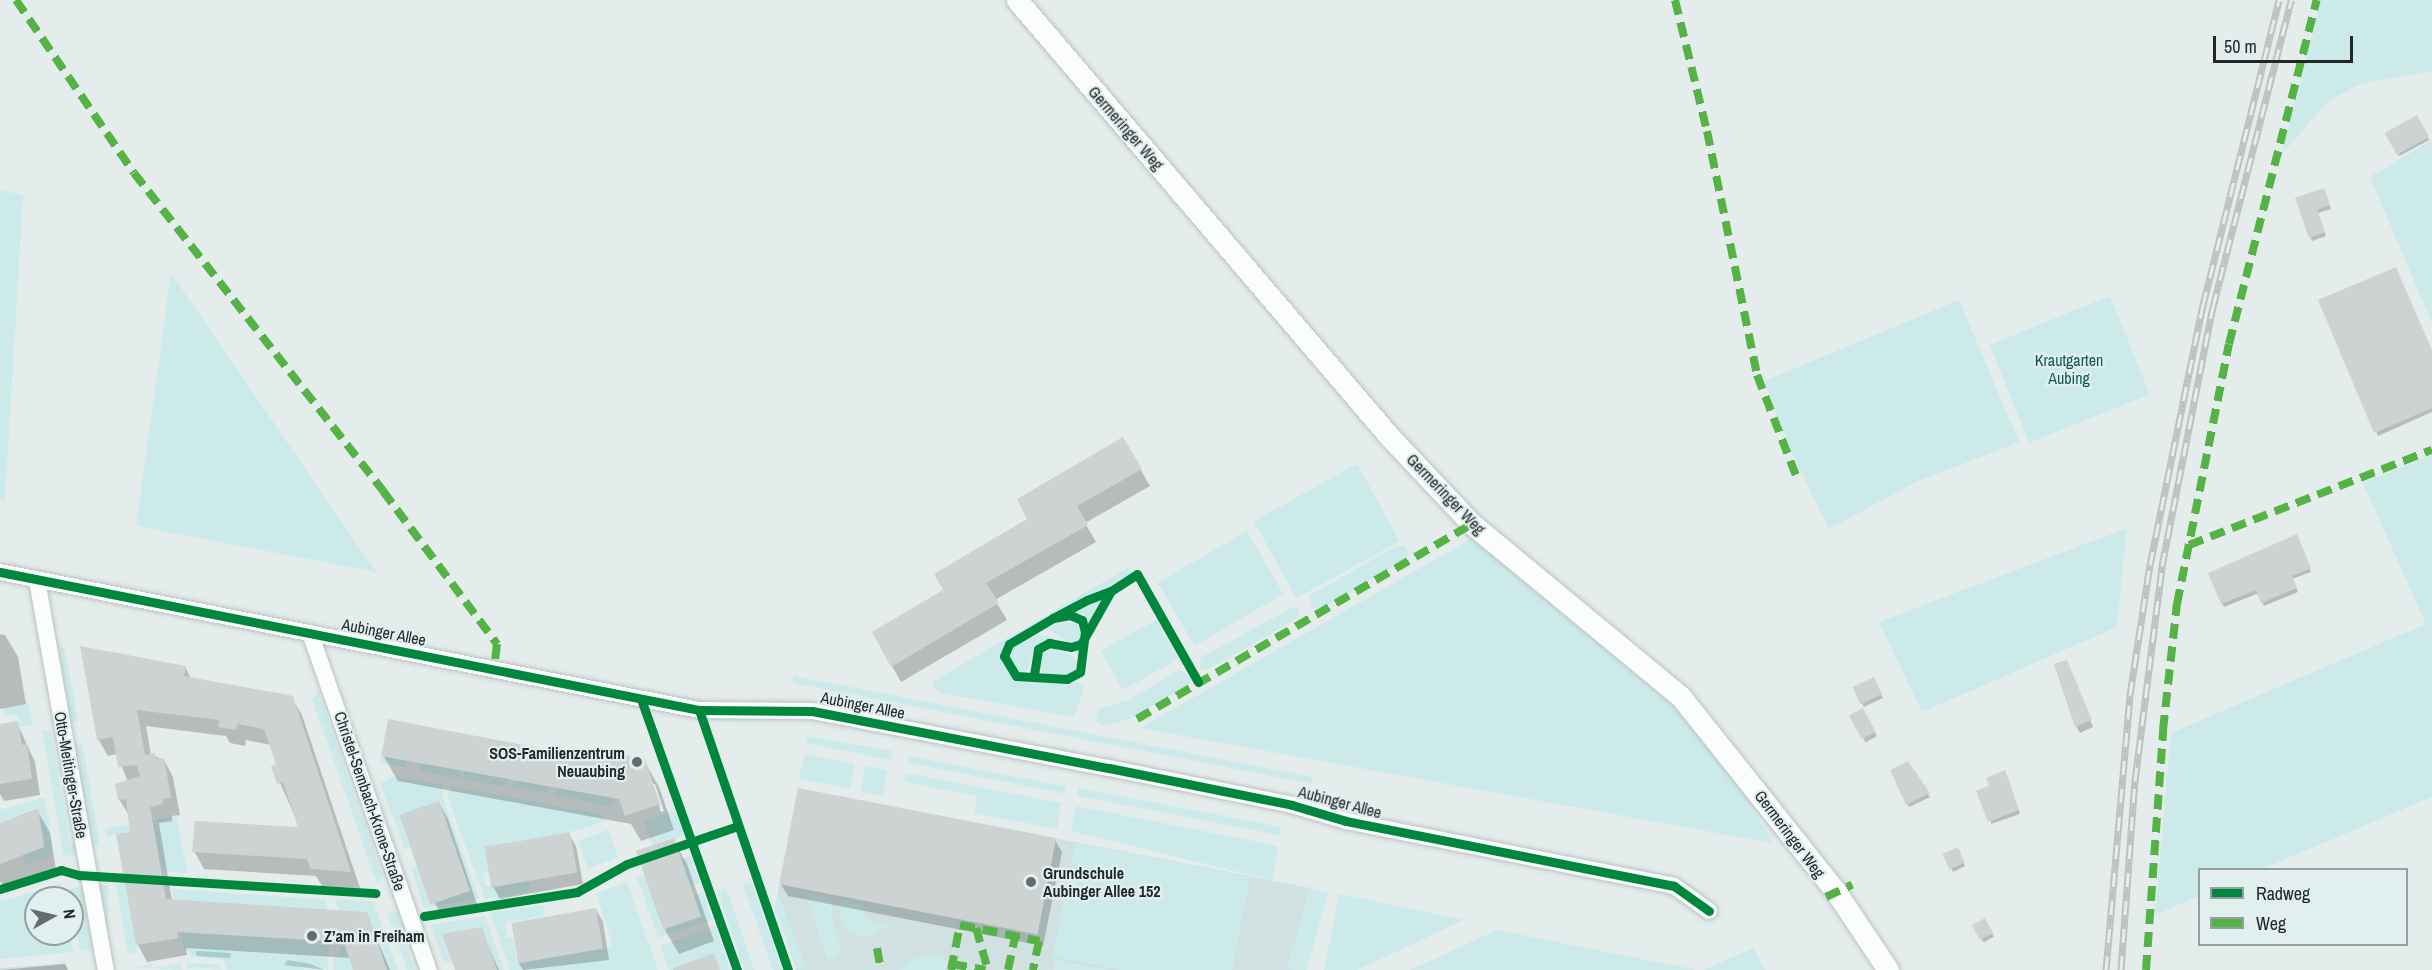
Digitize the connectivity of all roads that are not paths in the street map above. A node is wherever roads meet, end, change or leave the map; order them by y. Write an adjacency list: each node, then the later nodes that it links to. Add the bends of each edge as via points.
1 (1017, 0): 8 (street, Germeringer Weg, via 1389,436 1472,524 1681,697 1836,892)
2 (0, 572): 3 (street, Aubinger Allee)
3 (37, 580): 4 (street, Aubinger Allee); 6 (street, Otto-Meitinger-Straße)
4 (310, 633): 5 (street, Aubinger Allee, via 699,710 812,711 1120,770 1292,805 1346,822 1674,886); 7 (street, Christel-Sembach-Krone-Straße)
5 (1708, 911)
6 (106, 970)
7 (429, 970)
8 (1888, 970)

